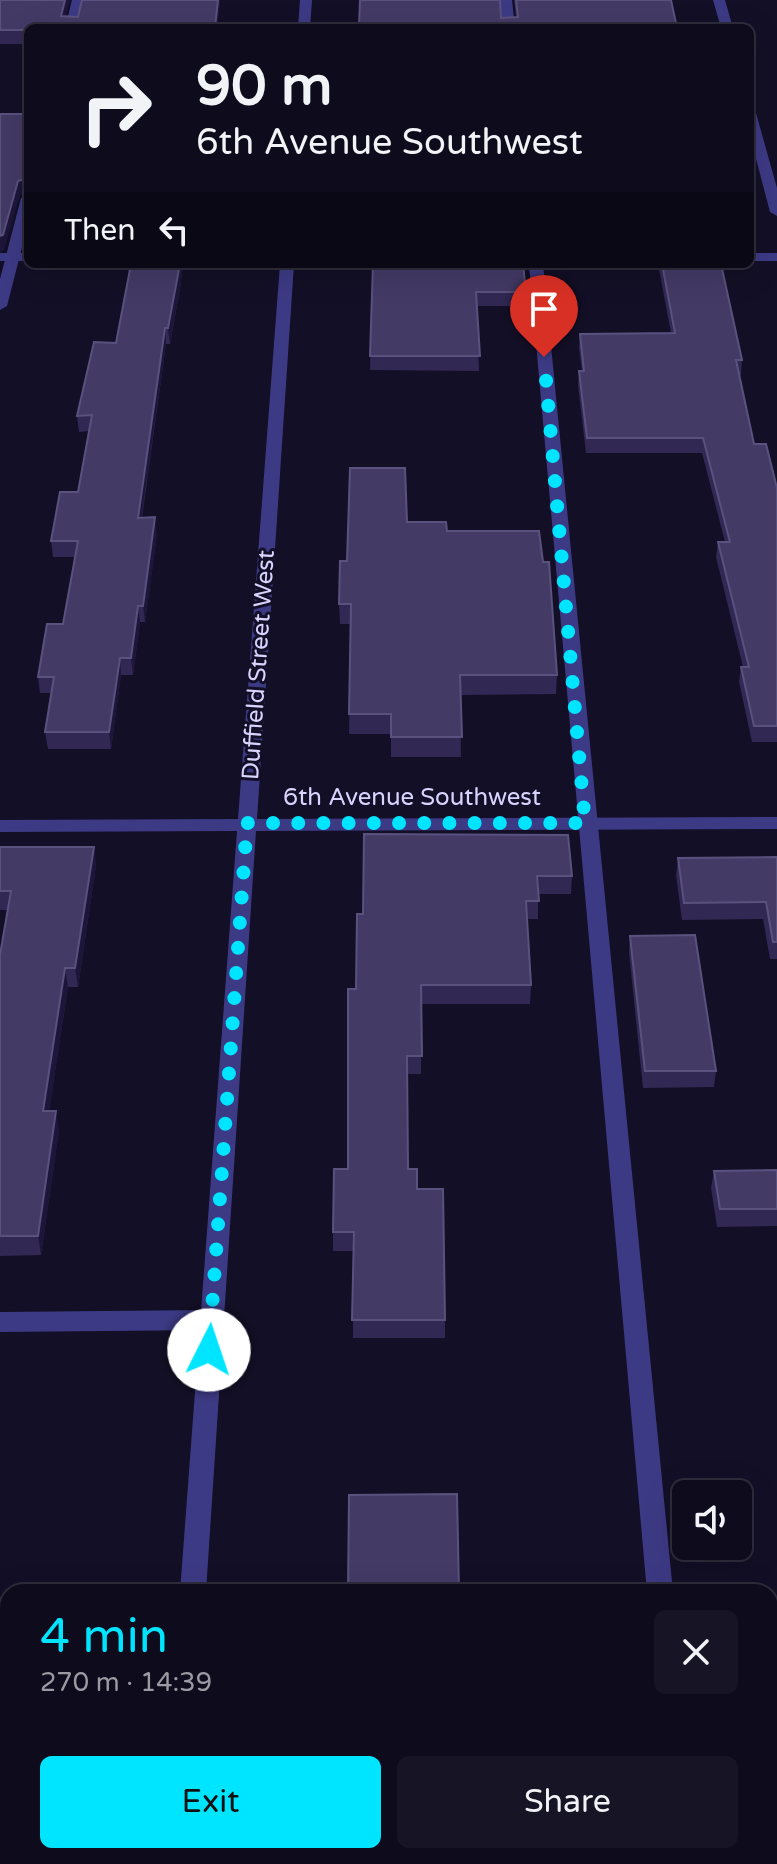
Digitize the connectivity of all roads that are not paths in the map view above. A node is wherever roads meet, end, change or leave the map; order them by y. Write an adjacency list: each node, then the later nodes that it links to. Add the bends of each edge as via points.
1 (78, 0): 5 (street)
2 (306, 0): 6 (street)
3 (506, 0): 7 (street)
4 (719, 0): 8 (street)
5 (72, 24)
6 (304, 24)
7 (509, 24)
8 (726, 24)
9 (754, 128): 10 (street)
10 (777, 212)
11 (24, 215): 12 (street)
12 (14, 257): 17 (street)
13 (754, 257): 14 (street)
14 (777, 257)
15 (287, 268): 18 (street, Duffield Street West)
16 (536, 268): 19 (street)
17 (0, 306)
18 (247, 823): 19 (street, 6th Avenue Southwest); 21 (street, 6th Avenue Southwest); 22 (street, Duffield Street West)
19 (585, 823): 20 (street, 6th Avenue Southwest); 25 (street)
20 (777, 823)
21 (0, 826)
22 (211, 1320): 23 (street); 24 (street, Duffield Street West)
23 (0, 1322)
24 (194, 1584)
25 (659, 1584)

